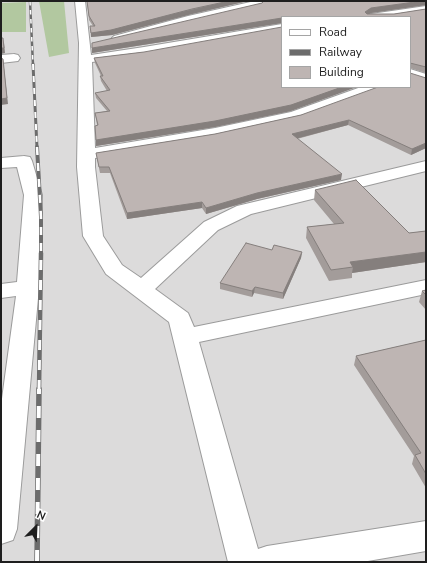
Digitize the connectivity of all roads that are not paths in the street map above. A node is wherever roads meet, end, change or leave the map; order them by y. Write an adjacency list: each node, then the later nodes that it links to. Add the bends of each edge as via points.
1 (80, 1): 6 (street)
2 (262, 1): 6 (street)
3 (426, 9): 4 (street)
4 (378, 16)
5 (281, 27): 6 (street, via 144,51)
6 (94, 46): 12 (street)
7 (14, 58): 8 (street)
8 (1, 59)
9 (411, 73): 10 (street)
10 (426, 78)
11 (371, 88): 12 (street, via 295,116 215,133)
12 (87, 154): 18 (street, via 93,236 114,269)
13 (1, 163): 15 (street, via 24,161 33,195)
14 (426, 166): 18 (street, via 244,210 211,226)
15 (28, 286): 17 (street); 20 (street)
16 (426, 287): 19 (street)
17 (1, 290)
18 (141, 290): 19 (street, via 180,319)
19 (185, 336): 22 (street)
20 (1, 528)
21 (426, 536): 23 (street)
22 (245, 562)
23 (267, 562)

